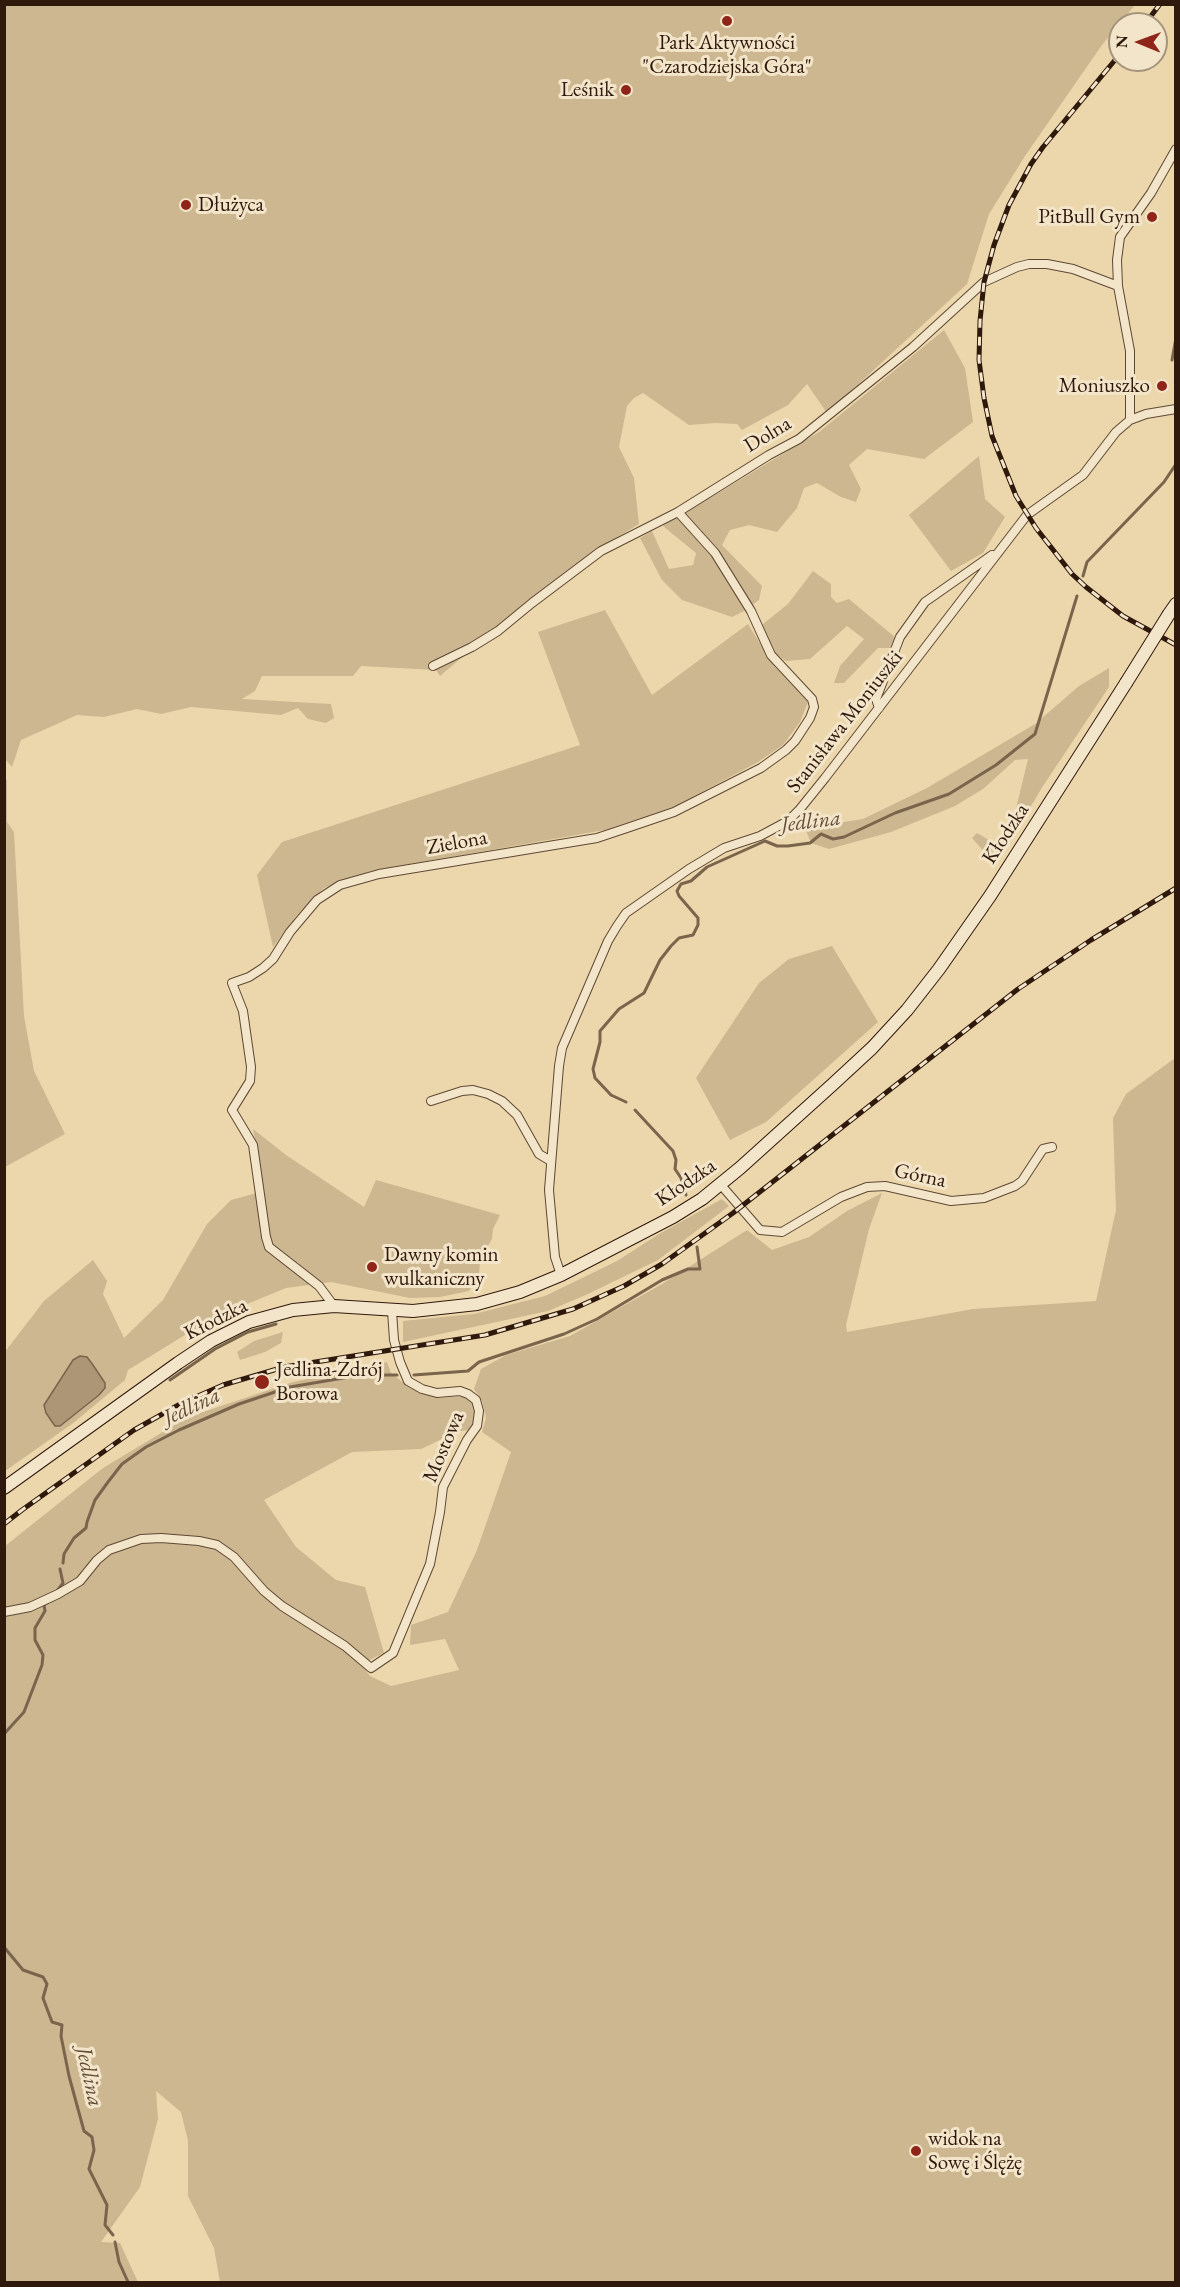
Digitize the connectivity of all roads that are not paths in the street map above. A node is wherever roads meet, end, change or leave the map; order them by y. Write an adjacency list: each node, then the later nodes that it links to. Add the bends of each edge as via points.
1 (1176, 149): 2 (street, via 1120,237)
2 (1118, 286): 4 (street, via 1130,351); 5 (street, Dolna, via 1047,264 1017,267 984,282 913,347 799,440)
3 (1176, 409): 4 (street, Stanisława Moniuszki)
4 (1130, 420): 6 (street, Stanisława Moniuszki, via 1083,475 1027,515)
5 (678, 512): 8 (street, Dolna, via 601,551 498,631); 15 (street, Zielona, via 715,553 754,609 771,655 812,699 810,718 786,750 760,768 674,812 597,838 379,874 340,885 317,900 273,959 249,977 232,983 243,1011 251,1067 250,1081 232,1110 253,1145 269,1247 319,1286)
6 (1000, 550): 9 (street, Stanisława Moniuszki); 9 (street, via 925,602 900,637 876,699)
7 (1172, 609): 13 (main road, Kłodzka, bridge, via 990,896 939,969 872,1048)
8 (434, 666)
9 (879, 708): 12 (street, Stanisława Moniuszki, via 788,821 724,848 689,869 626,913 616,926 562,1048)
10 (431, 1101): 12 (street, via 473,1090 502,1101 517,1115 539,1154)
11 (1052, 1147): 13 (street, Górna, via 1043,1149 1022,1181 984,1198 951,1201 885,1185 867,1187 841,1197 783,1232 760,1230)
12 (549, 1160): 14 (street, Stanisława Moniuszki, via 554,1245)
13 (721, 1185): 14 (main road, Kłodzka, via 673,1217)
14 (561, 1275): 16 (main road, Kłodzka, via 477,1304 432,1311)
15 (334, 1306): 16 (main road, Kłodzka); 17 (main road, Kłodzka, via 293,1310 249,1322 211,1341)
16 (392, 1311): 18 (street, Mostowa, via 394,1340 408,1381 436,1393 468,1394 476,1400 479,1411 477,1426 443,1487 430,1564 393,1653 370,1668 345,1646 282,1606 234,1557 217,1545 199,1541 141,1539 109,1550 80,1581 58,1594 30,1607)
17 (4, 1488)
18 (4, 1612)

